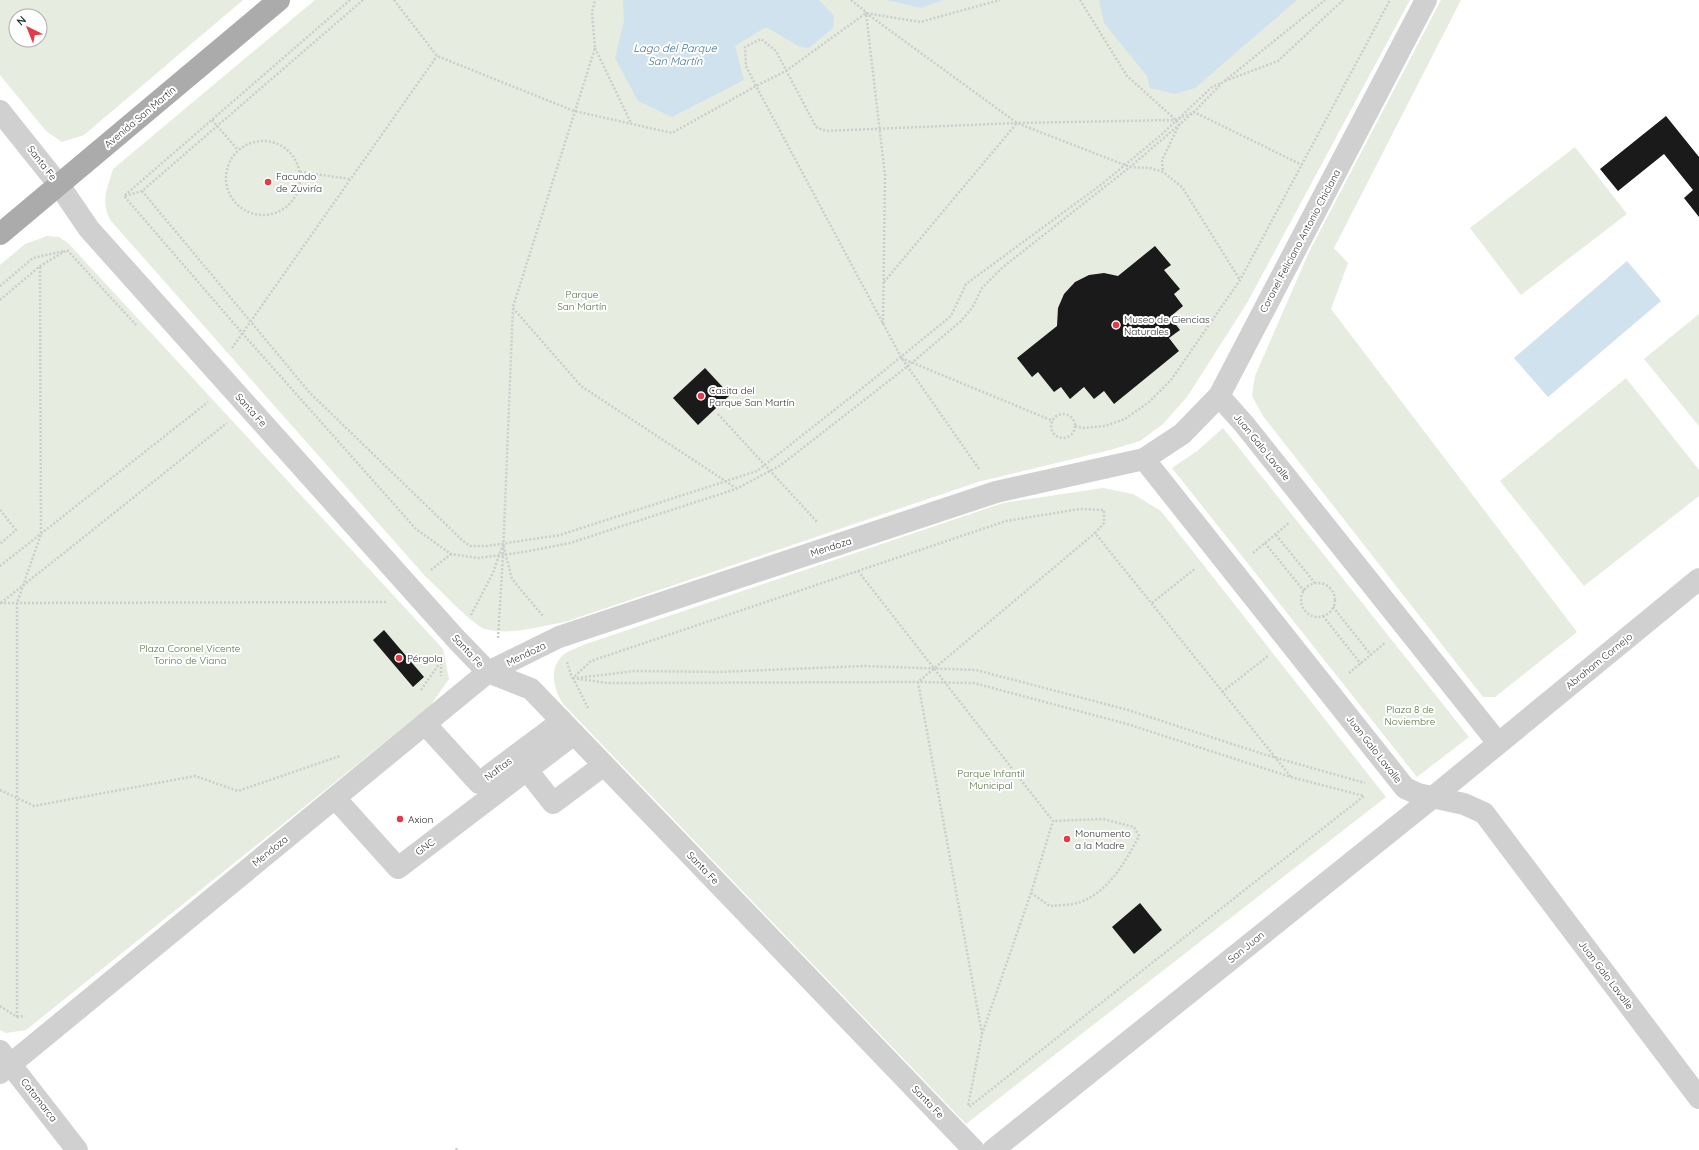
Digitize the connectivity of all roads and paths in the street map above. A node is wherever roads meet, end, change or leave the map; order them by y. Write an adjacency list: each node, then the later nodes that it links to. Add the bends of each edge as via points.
1 (279, 0): 36 (main road, Avenida San Martín)
2 (350, 0): 22 (path)
3 (363, 0): 27 (path)
4 (394, 0): 15 (path)
5 (595, 0): 14 (path, via 592,13)
6 (851, 0): 13 (path)
7 (1000, 0): 13 (path, via 920,22)
8 (1080, 0): 23 (path, via 1127,76)
9 (1325, 0): 17 (path)
10 (1343, 0): 17 (path, via 1278,61)
11 (1390, 0): 31 (path)
12 (1426, 0): 55 (street, Coronel Feliciano Antonio Chiclana)
13 (866, 13): 16 (path); 24 (path); 28 (path)
14 (595, 48): 20 (path); 25 (path)
15 (437, 56): 20 (path); 35 (path)
16 (786, 71): 18 (path); 18 (path, via 776,51 761,39 745,47 746,66); 28 (path, via 816,127 826,131)
17 (1222, 83): 21 (path); 23 (path, via 1212,87)
18 (756, 86): 25 (path, via 672,133); 48 (path)
19 (0, 111): 36 (street, Santa Fe)
20 (574, 111): 25 (path); 46 (path)
21 (1194, 112): 23 (path); 26 (path); 31 (path)
22 (212, 120): 27 (path); 38 (path)
23 (1176, 120): 24 (path); 26 (path); 30 (path)
24 (1018, 123): 28 (path); 30 (path); 43 (path)
25 (631, 124)
26 (1179, 125): 32 (path); 34 (path, via 1162,160)
27 (217, 126): 29 (path); 37 (path)
28 (880, 129): 43 (path, via 886,175)
29 (238, 150): 33 (path, via 255,141 268,140 290,152); 33 (path, via 227,166 227,190 233,201 253,215 265,216 287,207 300,186)
30 (1125, 165): 32 (path); 51 (path, via 966,284 951,316)
31 (1302, 165): 42 (path)
32 (1130, 167): 34 (path, via 1150,168); 52 (path, via 1003,267 982,288 972,308 961,321)
33 (300, 172): 35 (path)
34 (1163, 172): 42 (path, via 1182,187)
35 (350, 179): 47 (path)
36 (59, 185): 39 (main road, Avenida San Martín); 54 (street, Santa Fe, via 88,229)
37 (142, 191): 38 (path); 47 (path)
38 (124, 196): 50 (path)
39 (0, 234)
40 (67, 250): 41 (path); 44 (path, via 33,258); 49 (path)
41 (40, 266): 45 (path); 74 (path)
42 (1240, 280): 63 (path, via 1171,380 1149,402 1126,419 1105,426)
43 (883, 282): 48 (path)
44 (0, 286)
45 (0, 300)
46 (513, 307): 68 (path, via 581,386); 78 (path)
47 (250, 321): 50 (path); 78 (path, via 310,393 463,541 470,546)
48 (883, 325): 51 (path)
49 (137, 326)
50 (242, 334): 54 (path); 81 (path, via 416,529)
51 (901, 357): 52 (path); 53 (path); 66 (path)
52 (913, 362): 53 (path); 61 (path)
53 (907, 366): 67 (path); 70 (path)
54 (222, 378): 56 (path); 58 (street, Santa Fe)
55 (1219, 396): 65 (street, Coronel Feliciano Antonio Chiclana, via 1182,434); 119 (street, Juan Galo Lavalle)
56 (207, 402): 57 (path); 74 (path)
57 (212, 407)
58 (248, 407): 62 (path); 90 (street, Santa Fe)
59 (718, 414): 66 (path)
60 (222, 418): 62 (path)
61 (1053, 421): 63 (path, via 1056,416 1066,414 1072,418); 63 (path, via 1052,430 1061,437 1070,436)
62 (227, 424): 64 (path); 88 (path)
63 (1075, 426)
64 (232, 429)
65 (1144, 459): 70 (street, Mendoza); 80 (street, Juan Galo Lavalle)
66 (764, 465): 67 (path); 68 (path, via 757,471)
67 (770, 471): 69 (path); 79 (path)
68 (725, 482): 69 (path); 78 (path, via 560,535)
69 (736, 489): 82 (path, via 570,543)
70 (996, 492): 79 (street, Mendoza)
71 (0, 510): 77 (path, via 16,530)
72 (1291, 522): 75 (path)
73 (1095, 533): 85 (path, via 1104,523 1104,510 1080,509 1006,521); 96 (path); 107 (path)
74 (41, 534): 84 (path); 88 (path)
75 (1276, 535): 76 (path); 87 (path)
76 (1265, 543): 83 (path); 92 (path)
77 (0, 544)
78 (503, 544): 82 (path); 82 (path)
79 (838, 545): 85 (path); 99 (street, Mendoza)
80 (1217, 551): 96 (path); 101 (street, Juan Galo Lavalle)
81 (451, 554): 82 (path, via 478,558); 90 (path)
82 (503, 555): 99 (path, via 512,579); 100 (path); 108 (path)
83 (1249, 556)
84 (0, 566)
85 (859, 571): 107 (path); 110 (path, via 591,661)
86 (1699, 579): 119 (street, Abraham Cornejo)
87 (1315, 583): 91 (path, via 1322,583); 92 (path)
88 (24, 584): 94 (path); 95 (path)
89 (1335, 585): 91 (path)
90 (409, 587): 100 (street, Santa Fe)
91 (1330, 588): 97 (path, via 1335,599)
92 (1304, 592): 98 (path, via 1301,601 1305,610 1310,615)
93 (384, 596): 95 (path, via 390,602)
94 (0, 603): 95 (path)
95 (17, 603): 127 (path)
96 (1151, 603): 115 (path)
97 (1333, 607): 98 (path); 103 (path)
98 (1323, 616): 106 (path)
99 (559, 637): 108 (street, Mendoza); 110 (path)
100 (457, 640): 105 (path); 108 (street, Santa Fe)
101 (1288, 640): 115 (path); 125 (street, Juan Galo Lavalle)
102 (1387, 642): 103 (path)
103 (1371, 655): 106 (path)
104 (436, 657): 105 (path)
105 (440, 662): 111 (path); 114 (path)
106 (1361, 664): 109 (path)
107 (934, 668): 110 (path, via 864,666 718,672 635,671); 112 (path); 113 (path); 121 (path, via 976,670 1128,710)
108 (492, 670): 117 (street, Mendoza); 118 (street, Santa Fe, via 531,689)
109 (1345, 676)
110 (573, 678): 112 (path, via 607,683); 116 (path)
111 (441, 682)
112 (918, 682): 113 (path); 135 (path)
113 (945, 682): 124 (path, via 974,683 1127,724); 130 (path)
114 (420, 691)
115 (1222, 692): 121 (path)
116 (589, 709)
117 (425, 724): 118 (street, Naftas, via 479,783); 128 (street, Mendoza)
118 (568, 728): 122 (street, Santa Fe); 123 (street, GNC)
119 (1498, 743): 129 (street, San Juan)
120 (346, 752): 127 (path, via 238,791 195,776 34,806)
121 (1276, 758): 124 (path); 125 (path, via 1394,791)
122 (604, 766): 123 (street, via 553,803); 141 (street, Santa Fe)
123 (527, 770): 128 (street, GNC, via 398,868)
124 (1291, 777): 139 (path, via 1364,796)
125 (1405, 788): 129 (street, Juan Galo Lavalle)
126 (0, 790): 127 (path)
127 (18, 798): 134 (path)
128 (335, 798): 136 (street, Mendoza)
129 (1432, 798): 137 (street, Juan Galo Lavalle, via 1464,804 1484,813); 142 (street, San Juan)
130 (1053, 821): 131 (path); 131 (path, via 1103,819 1134,827 1139,836 1122,867 1103,888 1081,902 1050,906)
131 (1031, 893): 135 (path)
132 (0, 1006): 134 (path)
133 (28, 1016): 134 (path)
134 (17, 1017)
135 (982, 1034): 139 (path)
136 (4, 1063): 140 (street, Catamarca)
137 (1699, 1098)
138 (962, 1102): 139 (path)
139 (967, 1108)
140 (77, 1150)
141 (974, 1150)
142 (993, 1150)

